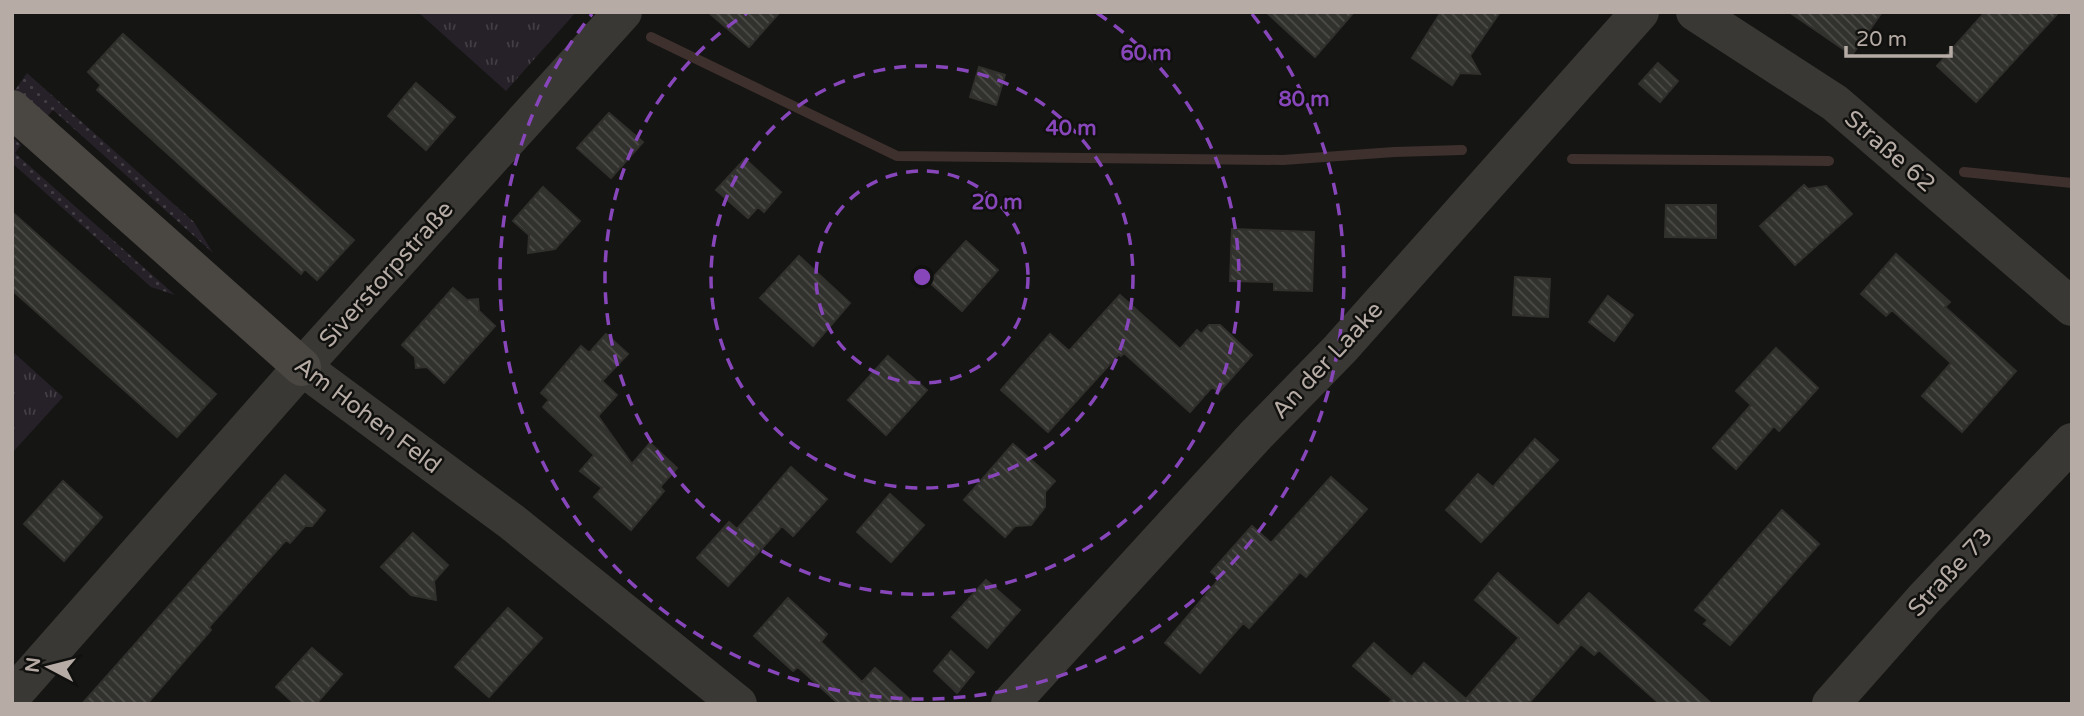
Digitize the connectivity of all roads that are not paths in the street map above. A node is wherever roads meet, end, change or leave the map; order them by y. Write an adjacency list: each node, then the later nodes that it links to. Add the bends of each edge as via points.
1 (623, 12): 6 (street, Siverstorpstraße)
2 (1640, 12): 10 (street, An der Laake, via 1340,349)
3 (1695, 12): 5 (street, Straße 62, via 1835,103)
4 (12, 109): 6 (street, Am Hohen Feld)
5 (2072, 307)
6 (302, 366): 8 (street, Siverstorpstraße); 9 (street, Am Hohen Feld, via 512,522)
7 (2072, 442): 11 (street, Straße 73)
8 (12, 696)
9 (738, 704)
10 (1010, 704)
11 (1831, 704)

